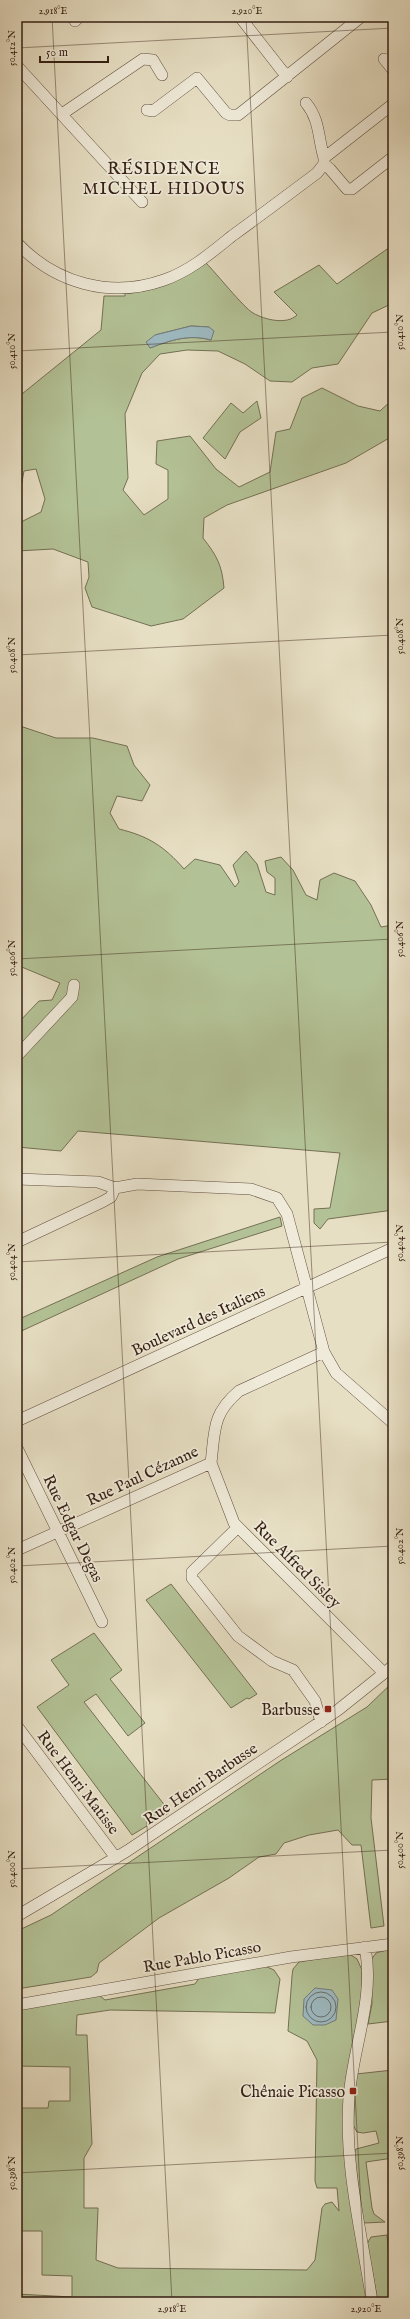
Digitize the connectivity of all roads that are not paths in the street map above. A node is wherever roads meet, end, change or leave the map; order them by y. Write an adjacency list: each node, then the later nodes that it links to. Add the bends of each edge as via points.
1 (240, 17): 7 (street)
2 (356, 18): 7 (street)
3 (384, 59): 5 (street)
4 (17, 66): 11 (street)
5 (393, 70)
6 (162, 75): 11 (street, via 153,60 143,59)
7 (288, 77): 10 (street, via 238,115 226,113 197,78 153,111)
8 (306, 102): 13 (street, via 316,115)
9 (393, 104): 13 (street)
10 (147, 110)
11 (62, 114): 14 (street)
12 (393, 157): 13 (street, via 352,189 347,189)
13 (324, 161): 15 (street, via 317,172 194,265 152,284 127,288 81,284 42,265)
14 (142, 202)
15 (17, 243)
16 (74, 985): 17 (street, via 72,996)
17 (17, 1056)
18 (17, 1179): 19 (street, via 98,1182)
19 (115, 1188): 20 (street, via 111,1197 102,1202); 22 (street, via 138,1184 251,1188 277,1198 288,1219)
20 (17, 1242)
21 (393, 1248): 22 (street, Boulevard des Italiens)
22 (307, 1288): 23 (street); 24 (street, Boulevard des Italiens)
23 (324, 1352): 25 (street, via 336,1373); 27 (street, Rue Paul Cézanne, via 239,1391 228,1400 221,1409 216,1423)
24 (17, 1421)
25 (393, 1423)
26 (17, 1448): 29 (street, Rue Edgar Degas)
27 (211, 1463): 28 (street, Rue Alfred Sisley, via 234,1523); 29 (street, Rue Paul Cézanne)
28 (238, 1527): 32 (street, Rue Alfred Sisley); 33 (street, via 192,1572 192,1578 238,1636 272,1661 293,1670 315,1701)
29 (57, 1531): 30 (street, Rue Paul Cézanne); 31 (street, Rue Edgar Degas)
30 (17, 1550)
31 (102, 1622)
32 (389, 1669): 33 (street, Rue Henri Barbusse)
33 (321, 1722): 35 (street, Rue Henri Barbusse)
34 (17, 1726): 35 (street, Rue Henri Matisse)
35 (116, 1858): 36 (street, Rue Henri Barbusse)
36 (17, 1915)
37 (393, 1944): 38 (street, Rue Pablo Picasso)
38 (365, 1947): 39 (street, Rue Pablo Picasso, via 214,1970); 40 (street, via 366,2006 352,2077 348,2128 359,2232)
39 (17, 2005)
40 (372, 2302)

